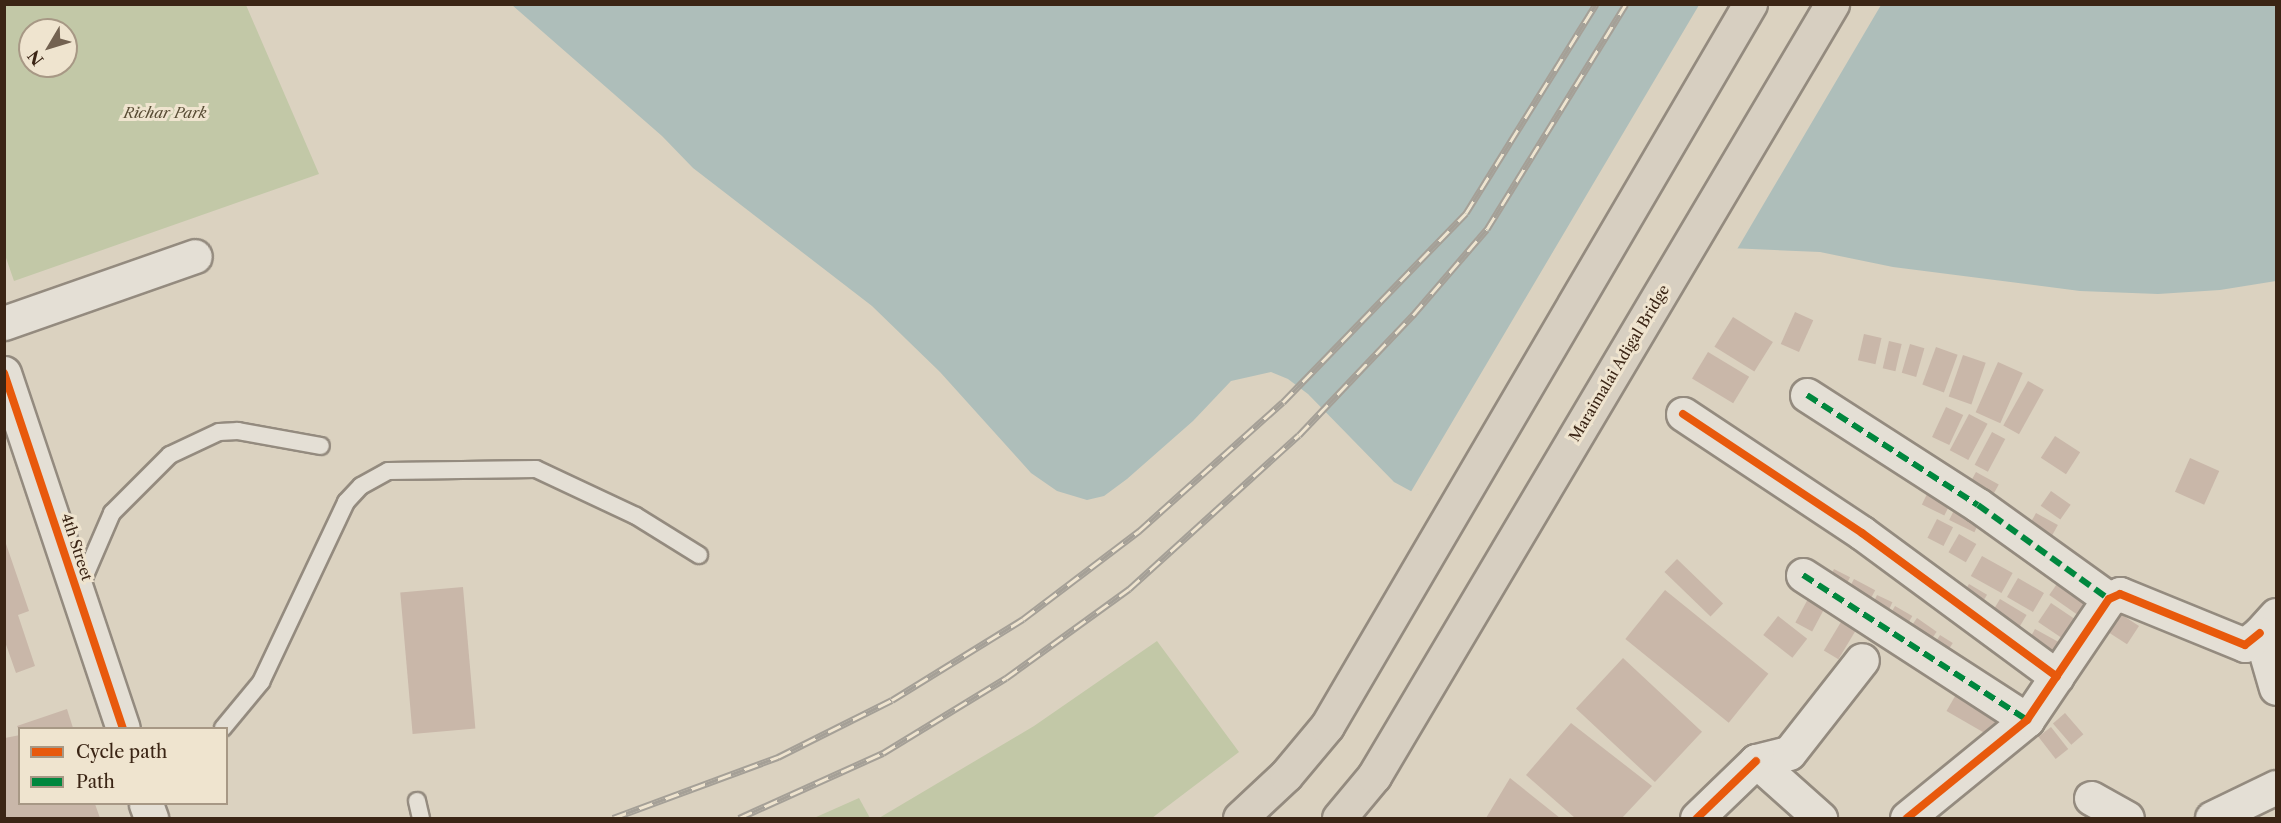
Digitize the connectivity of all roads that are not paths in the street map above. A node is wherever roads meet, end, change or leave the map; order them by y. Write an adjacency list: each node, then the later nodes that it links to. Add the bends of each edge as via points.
1 (1750, 4): 25 (main road, via 1348,691 1311,748)
2 (1832, 4): 26 (main road, Maraimalai Adigal Bridge, via 1374,776)
3 (195, 256): 4 (street)
4 (4, 323)
5 (4, 373): 11 (street, 4th Street)
6 (1807, 395): 12 (street, via 1978,505)
7 (1683, 414): 15 (street, via 1862,533)
8 (321, 446): 11 (lane, via 238,431 219,432 170,455 112,513 85,567)
9 (699, 555): 19 (lane, via 636,516 536,469 388,471 361,486 346,502 261,682)
10 (1803, 575): 17 (street)
11 (78, 594): 18 (street, 4th Street)
12 (2109, 599): 13 (street, via 2120,594 2245,645); 15 (street)
13 (2268, 624): 16 (street)
14 (1862, 660): 20 (street, via 1789,753)
15 (2057, 677): 17 (street)
16 (2277, 688)
17 (2027, 720): 29 (street)
18 (122, 727)
19 (225, 727)
20 (1756, 761): 27 (street); 28 (street)
21 (2277, 787): 31 (street)
22 (2091, 798): 30 (street)
23 (417, 801): 24 (lane)
24 (421, 819)
25 (1240, 819)
26 (1339, 819)
27 (1697, 819)
28 (1820, 819)
29 (1907, 819)
30 (2127, 819)
31 (2212, 819)

